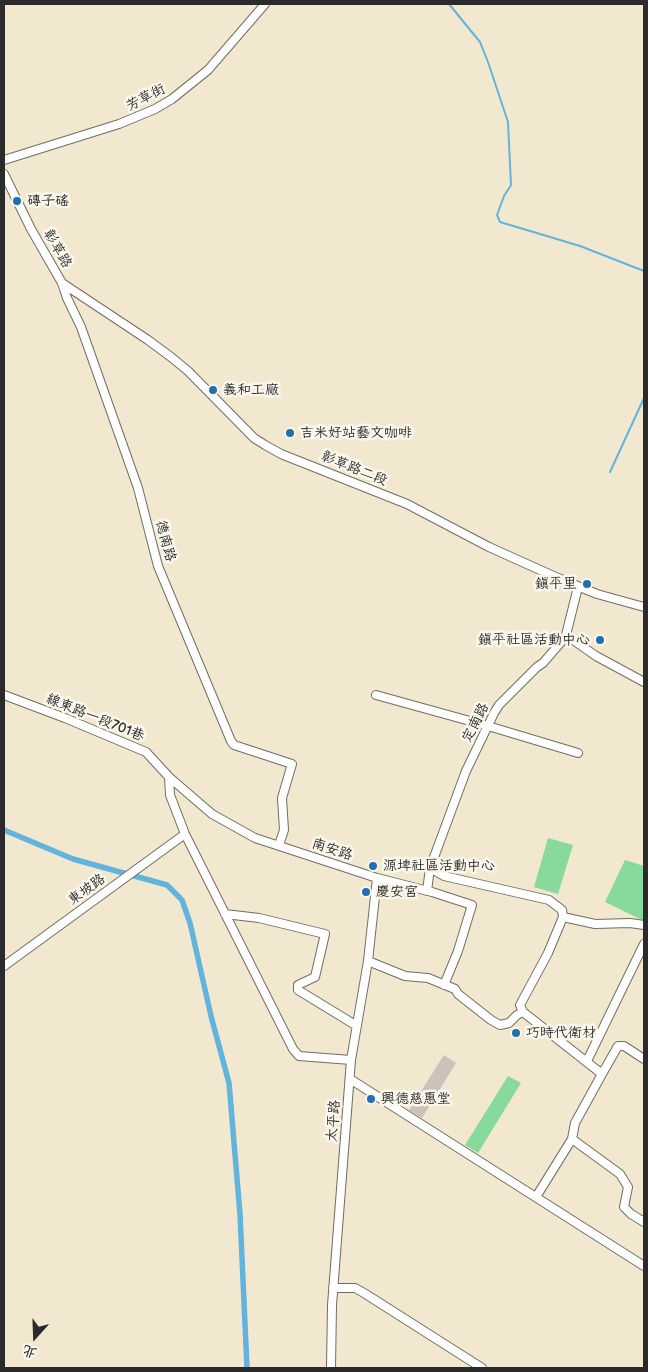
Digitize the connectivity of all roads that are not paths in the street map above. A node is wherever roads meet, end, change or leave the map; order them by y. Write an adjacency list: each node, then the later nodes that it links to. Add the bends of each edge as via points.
1 (265, 4): 2 (street, 芳草街, via 208,70 164,104 119,124)
2 (4, 160)
3 (4, 174): 4 (street, 彰草路)
4 (62, 283): 5 (street, 彰草路二段, via 171,357 265,445 408,504 489,547); 15 (street, 德南路, via 138,488 158,566 231,740 234,745 292,764 282,798 284,830)
5 (578, 587): 6 (street, 彰草路二段); 7 (street, 定南路)
6 (644, 607)
7 (566, 635): 8 (street, via 596,656); 11 (street, 定南路, via 543,663 499,705)
8 (644, 682)
9 (4, 695): 13 (street, 線東路一段701巷, via 146,752)
10 (376, 695): 11 (street)
11 (488, 726): 12 (street); 16 (street, 定南路, via 466,771)
12 (578, 753)
13 (169, 777): 14 (street, via 170,795); 15 (street, 線東路一段701巷, via 212,814 255,838)
14 (186, 834): 19 (street); 24 (street, 東坡路)
15 (279, 845): 17 (street, 南安路)
16 (430, 868): 18 (street, 定南路); 20 (street, via 444,876 549,900 562,910)
17 (377, 878): 18 (street, 南安路); 23 (street, 太平路)
18 (426, 891): 25 (street, 南安路, via 472,905)
19 (225, 914): 27 (street, via 259,918 325,934 315,977 298,985 298,990); 29 (street, via 299,1056)
20 (563, 917): 21 (street, via 595,924); 26 (street, via 520,1005)
21 (644, 925)
22 (644, 944): 30 (street)
23 (368, 961): 25 (street, via 405,976 428,978); 27 (street, 太平路)
24 (4, 966)
25 (444, 985): 26 (street, via 500,1025 509,1024)
26 (522, 1012): 30 (street)
27 (357, 1026): 29 (street, 太平路)
28 (644, 1059): 31 (street, via 624,1046 618,1046)
29 (351, 1060): 32 (street, 太平路)
30 (587, 1062): 31 (street)
31 (602, 1074): 33 (street, via 575,1123)
32 (350, 1079): 34 (street); 37 (street, 太平路)
33 (572, 1139): 34 (street); 35 (street, via 620,1174 628,1187 624,1207)
34 (536, 1196): 36 (street)
35 (644, 1222)
36 (644, 1266)
37 (333, 1288): 38 (street, 太平路); 39 (street, via 355,1288)
38 (331, 1368)
39 (482, 1368)

